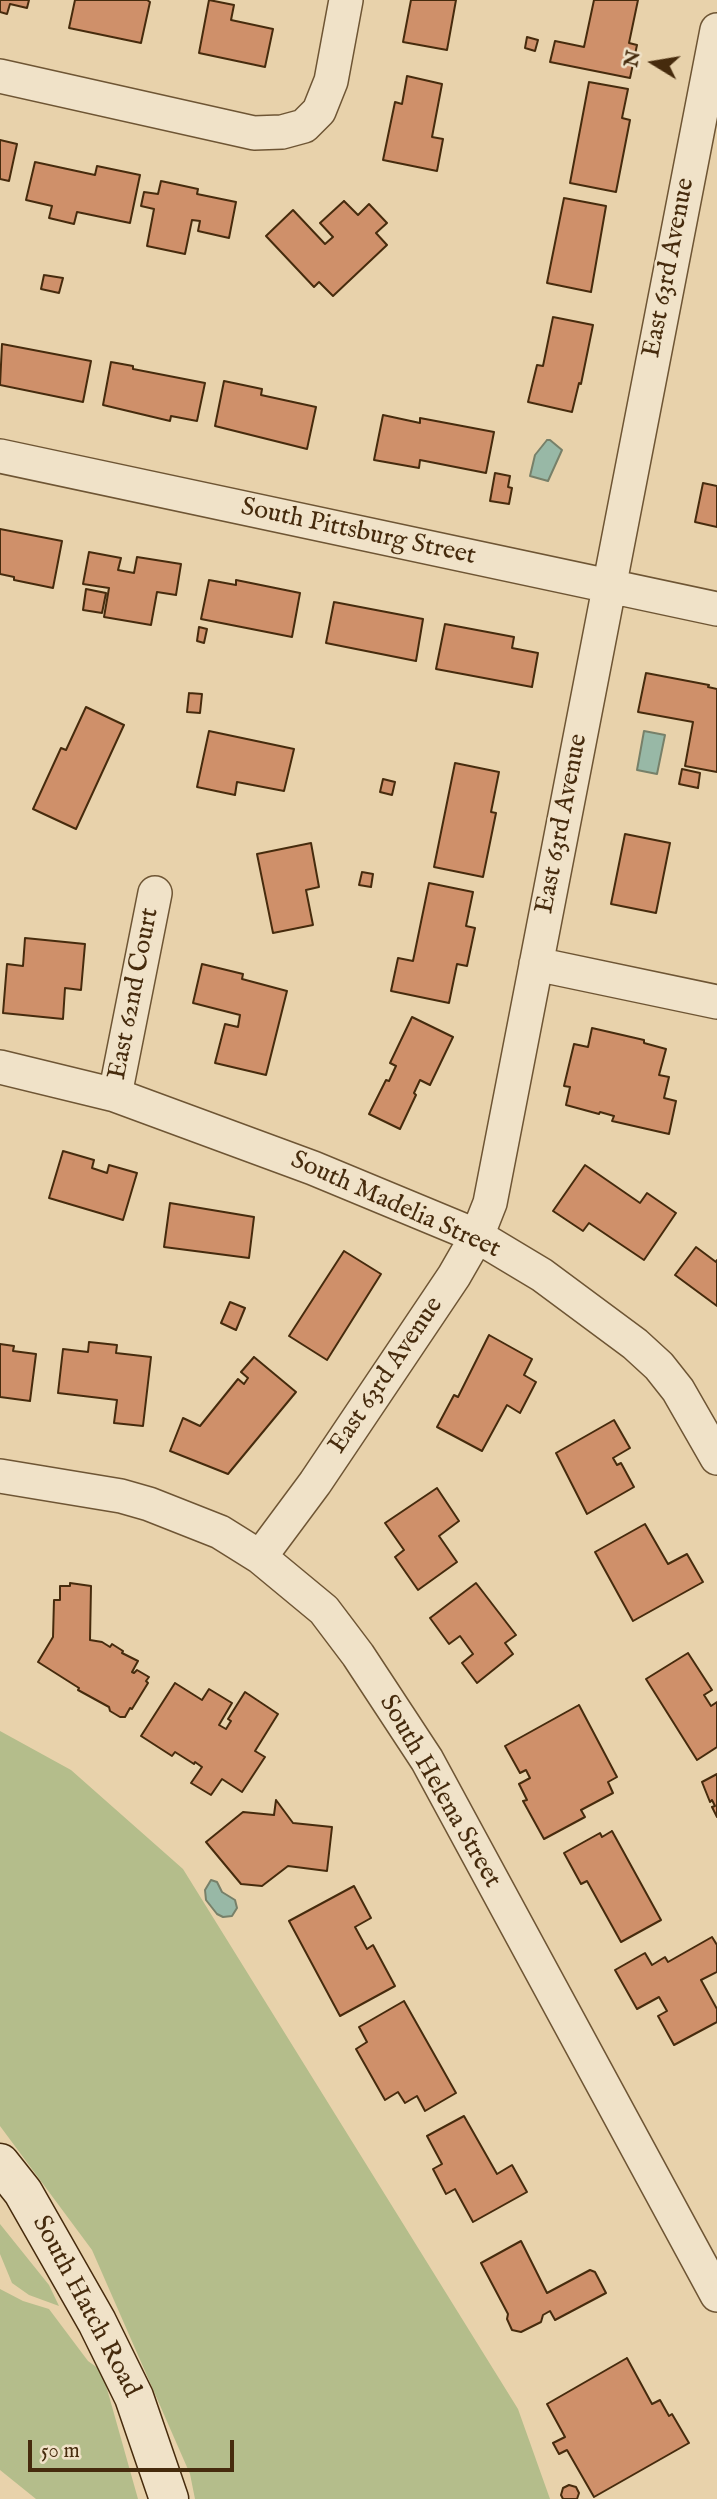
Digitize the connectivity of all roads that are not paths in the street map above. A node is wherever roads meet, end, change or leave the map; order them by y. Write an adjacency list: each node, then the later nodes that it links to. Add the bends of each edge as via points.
1 (346, 0): 3 (street, via 331,81 319,111 304,126 282,132 254,133)
2 (717, 30): 5 (street, East 63rd Avenue)
3 (0, 76)
4 (0, 456): 5 (street, South Pittsburg Street)
5 (608, 586): 6 (street, South Pittsburg Street); 8 (street, East 63rd Avenue)
6 (717, 609)
7 (155, 893): 11 (street, East 62nd Court)
8 (536, 964): 9 (street); 12 (street, East 63rd Avenue, via 497,1173)
9 (717, 1002)
10 (0, 1067): 11 (street, South Madelia Street)
11 (115, 1095): 12 (street, South Madelia Street, via 313,1168)
12 (477, 1236): 13 (street, South Madelia Street, via 542,1275 659,1366); 15 (street, East 63rd Avenue, via 315,1483)
13 (717, 1458)
14 (0, 1476): 15 (street, South Helena Street, via 149,1504 220,1532)
15 (260, 1557): 17 (street, South Helena Street, via 324,1611 427,1760)
16 (0, 2163): 18 (main road, South Hatch Road, via 23,2192 97,2322 134,2397)
17 (717, 2295)
18 (169, 2499)

